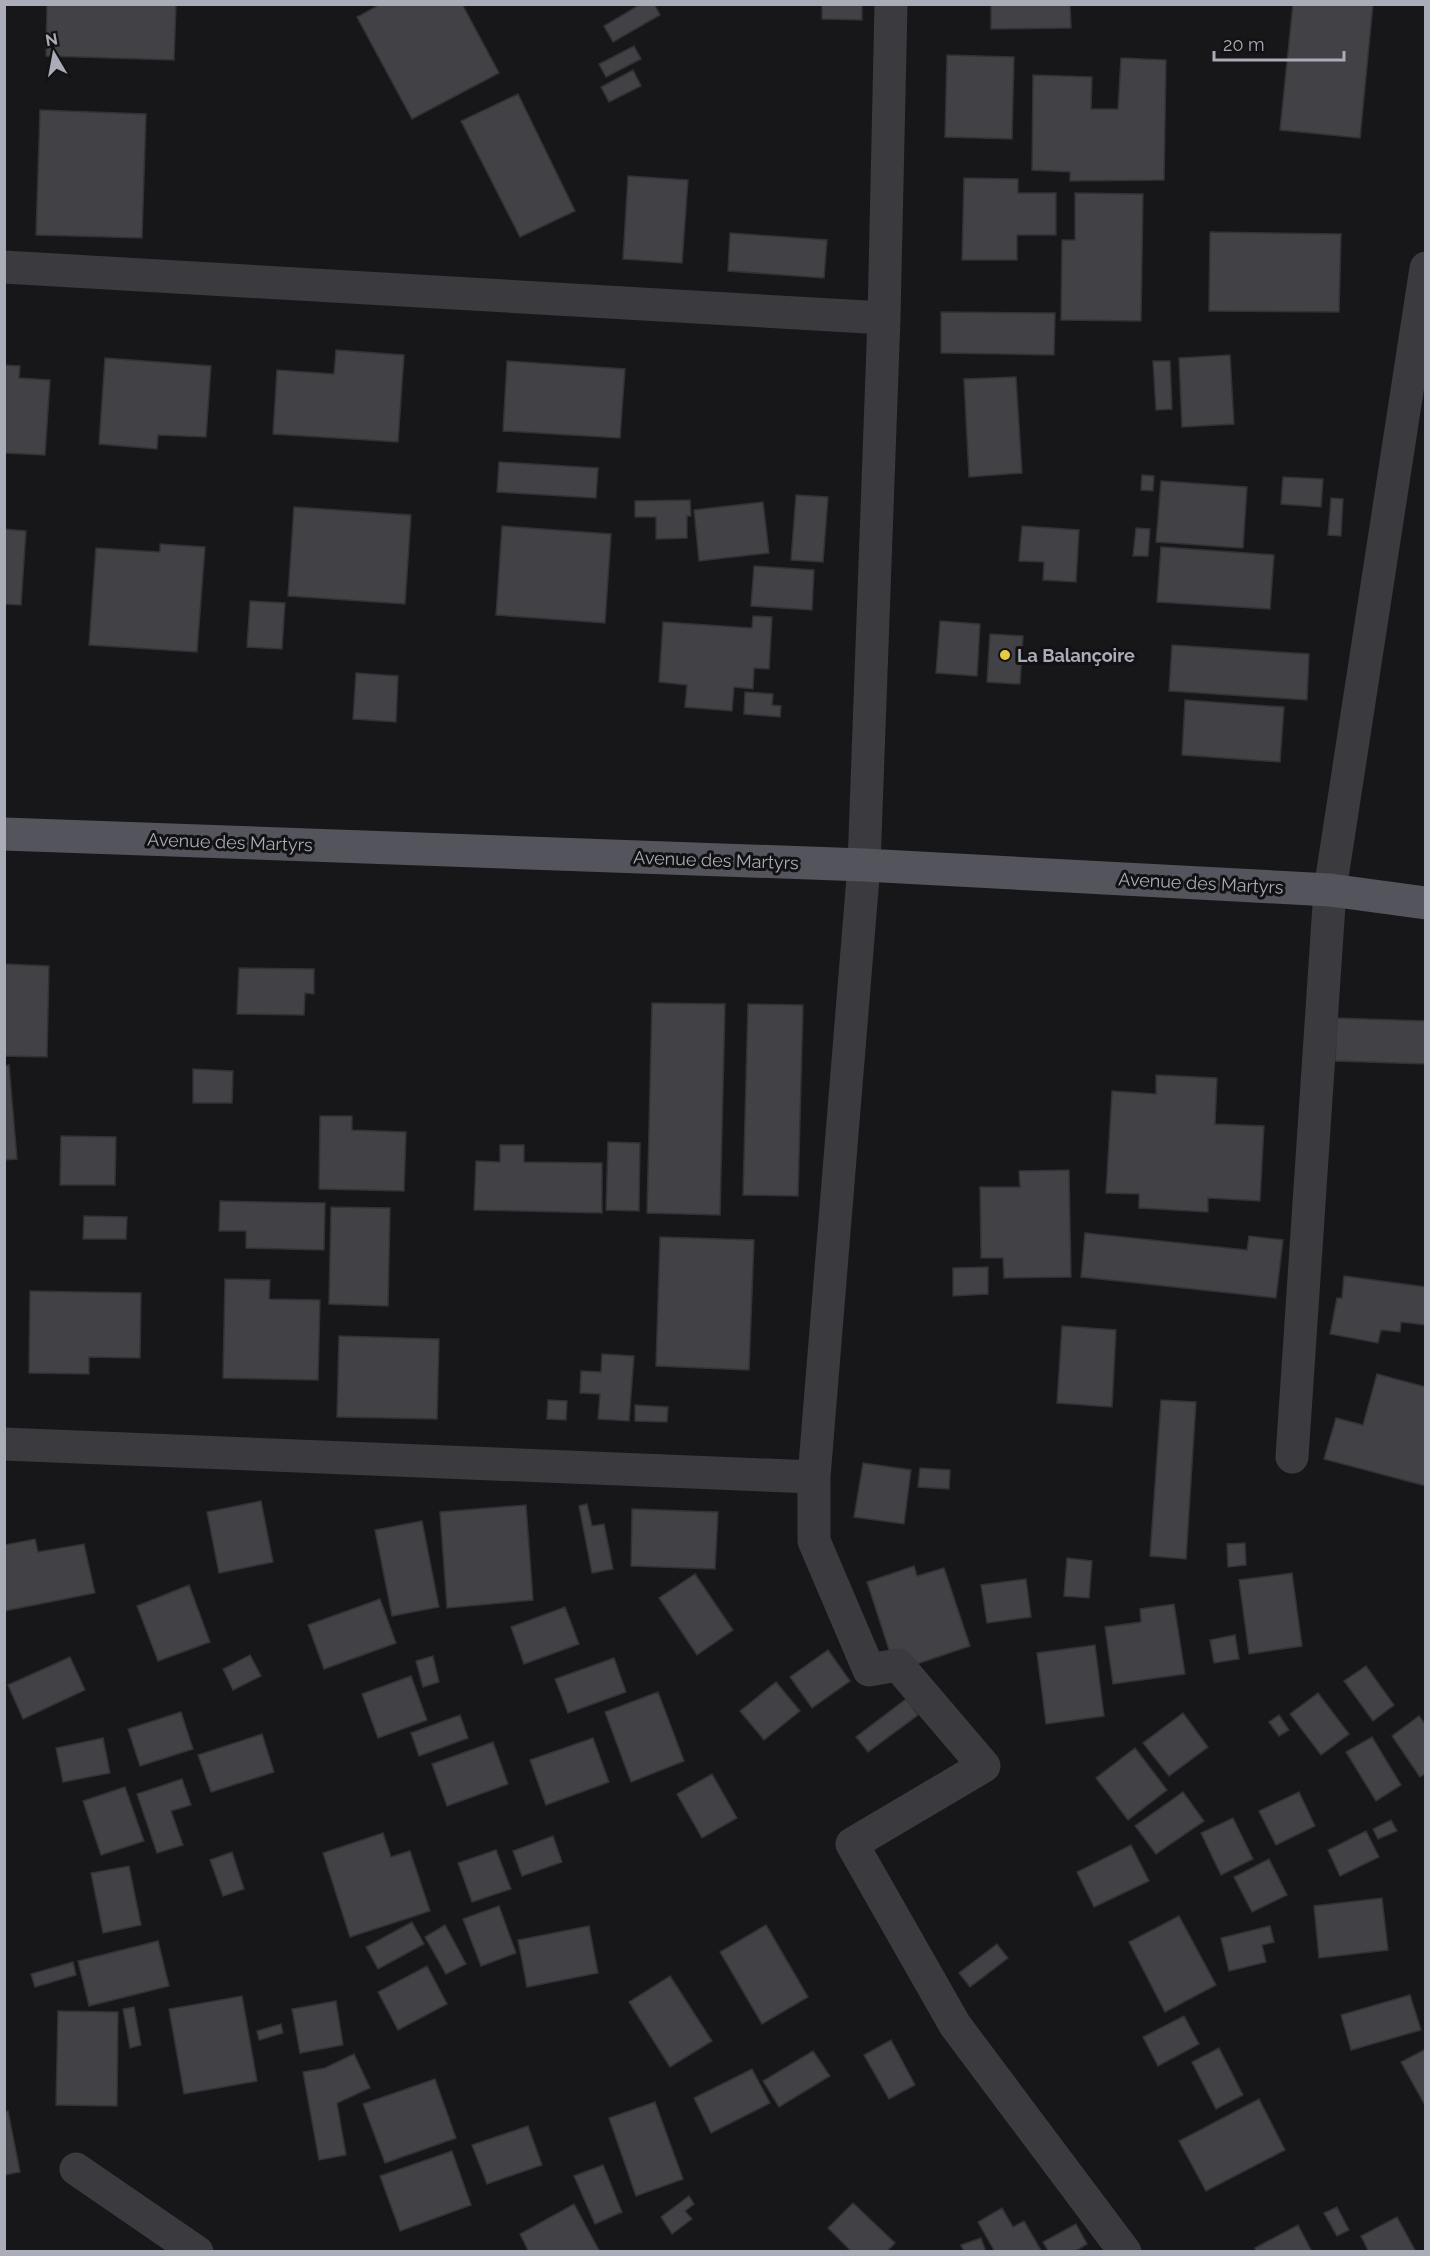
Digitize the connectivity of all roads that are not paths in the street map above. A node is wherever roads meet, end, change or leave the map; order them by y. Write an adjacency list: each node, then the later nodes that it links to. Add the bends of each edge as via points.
1 (891, 4): 4 (street)
2 (4, 267): 4 (street)
3 (1425, 268): 7 (street)
4 (884, 318): 6 (street)
5 (4, 834): 6 (main road, Avenue des Martyrs)
6 (864, 865): 7 (main road, Avenue des Martyrs); 11 (street)
7 (1330, 890): 8 (main road, Avenue des Martyrs); 10 (street)
8 (1425, 903)
9 (4, 1444): 11 (street)
10 (1292, 1457)
11 (814, 1477): 14 (street, via 814,1540 869,1670 897,1665 984,1766 852,1844 955,2025)
12 (76, 2169): 13 (street)
13 (197, 2252)
14 (1125, 2252)

